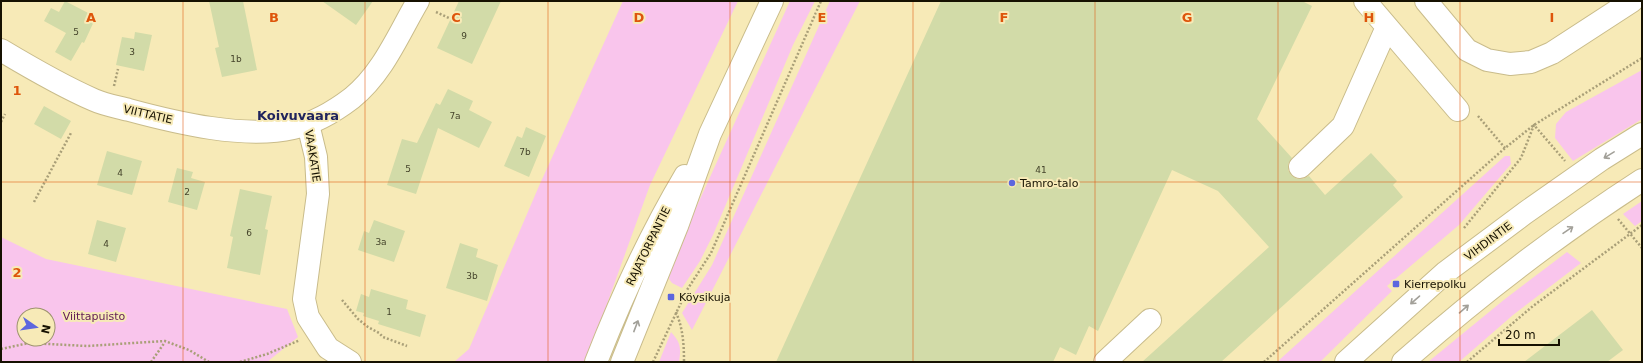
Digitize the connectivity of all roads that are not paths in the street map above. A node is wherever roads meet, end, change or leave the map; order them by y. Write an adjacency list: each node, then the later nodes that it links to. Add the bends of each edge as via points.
1 (418, 1): 9 (main road, VAAKATIE, via 383,64 368,83 333,111)
2 (772, 1): 10 (main road, RAJATORPANTIE)
3 (1364, 1): 6 (main road)
4 (1426, 1): 5 (main road, via 1467,50 1487,60 1510,64 1531,62 1552,53)
5 (1632, 1)
6 (1387, 27): 8 (main road); 12 (main road, via 1343,126)
7 (1, 50): 9 (main road, VIITTATIE, via 42,75 96,101 150,115 249,132 283,130)
8 (1458, 110)
9 (308, 124): 15 (main road, VAAKATIE, via 316,158 318,194 304,298 308,317 328,348)
10 (710, 134): 16 (main road, RAJATORPANTIE, via 663,212); 17 (main road, RAJATORPANTIE, one-way to 10, via 677,226)
11 (1642, 134): 19 (main road, VIHDINTIE, one-way to 19, via 1525,213 1446,272)
12 (1300, 167)
13 (1642, 180): 20 (main road, one-way to 13, via 1475,300 1546,245)
14 (1150, 320): 18 (main road)
15 (350, 362)
16 (596, 362)
17 (622, 362)
18 (1105, 362)
19 (1346, 362)
20 (1403, 362)

